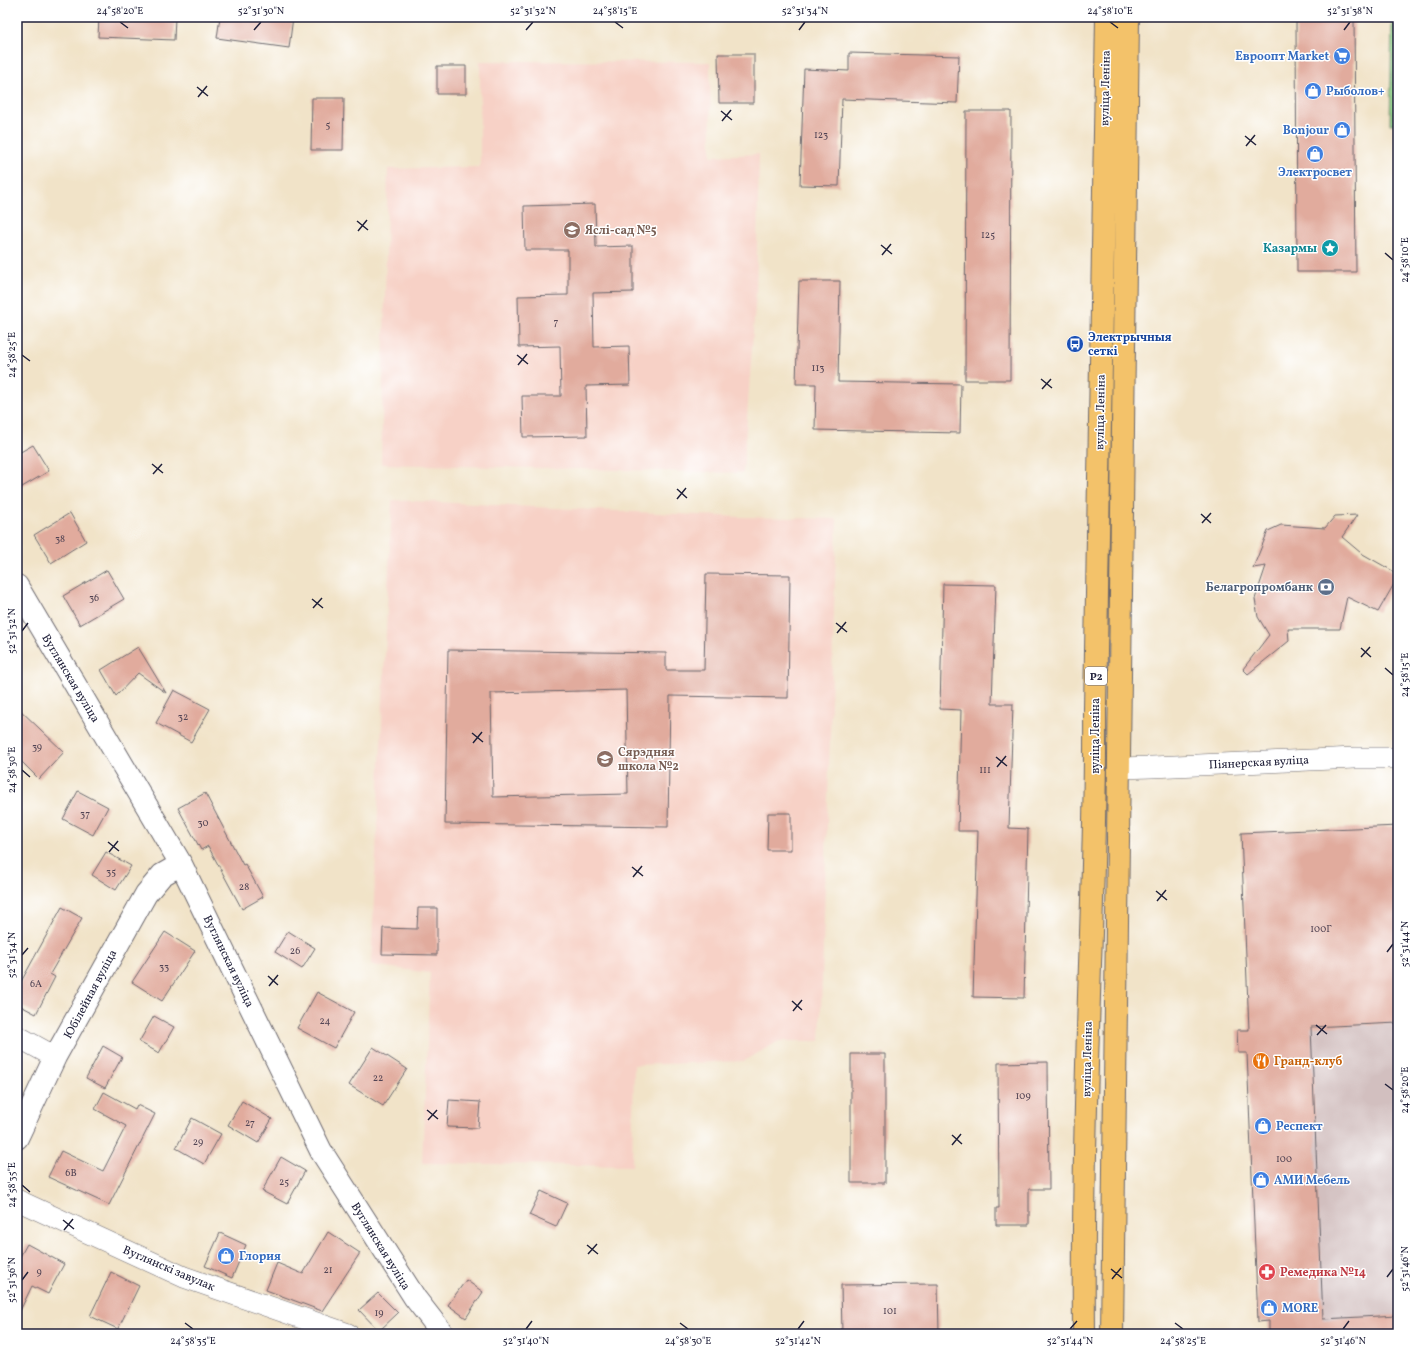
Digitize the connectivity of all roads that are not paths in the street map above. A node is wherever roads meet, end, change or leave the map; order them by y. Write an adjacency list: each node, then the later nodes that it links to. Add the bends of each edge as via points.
1 (1107, 17): 5 (main road, вуліца Леніна / Р2)
2 (1128, 17): 6 (main road, вуліца Леніна / Р2)
3 (17, 586): 7 (street, Вуглянская вуліца)
4 (1398, 758): 6 (street, Піянерская вуліца)
5 (1095, 768): 6 (main road); 14 (main road, вуліца Леніна / Р2)
6 (1120, 768): 15 (main road, вуліца Леніна / Р2)
7 (181, 864): 9 (street, Юбілейная вуліца, via 162,875 146,894); 13 (street, Вуглянская вуліца, via 321,1151 415,1298)
8 (17, 1036): 9 (street)
9 (55, 1058): 10 (street, Юбілейная вуліца)
10 (17, 1138)
11 (17, 1200): 12 (street, Вуглянскі завулак, via 184,1277)
12 (348, 1334)
13 (442, 1334)
14 (1084, 1334)
15 (1112, 1334)

